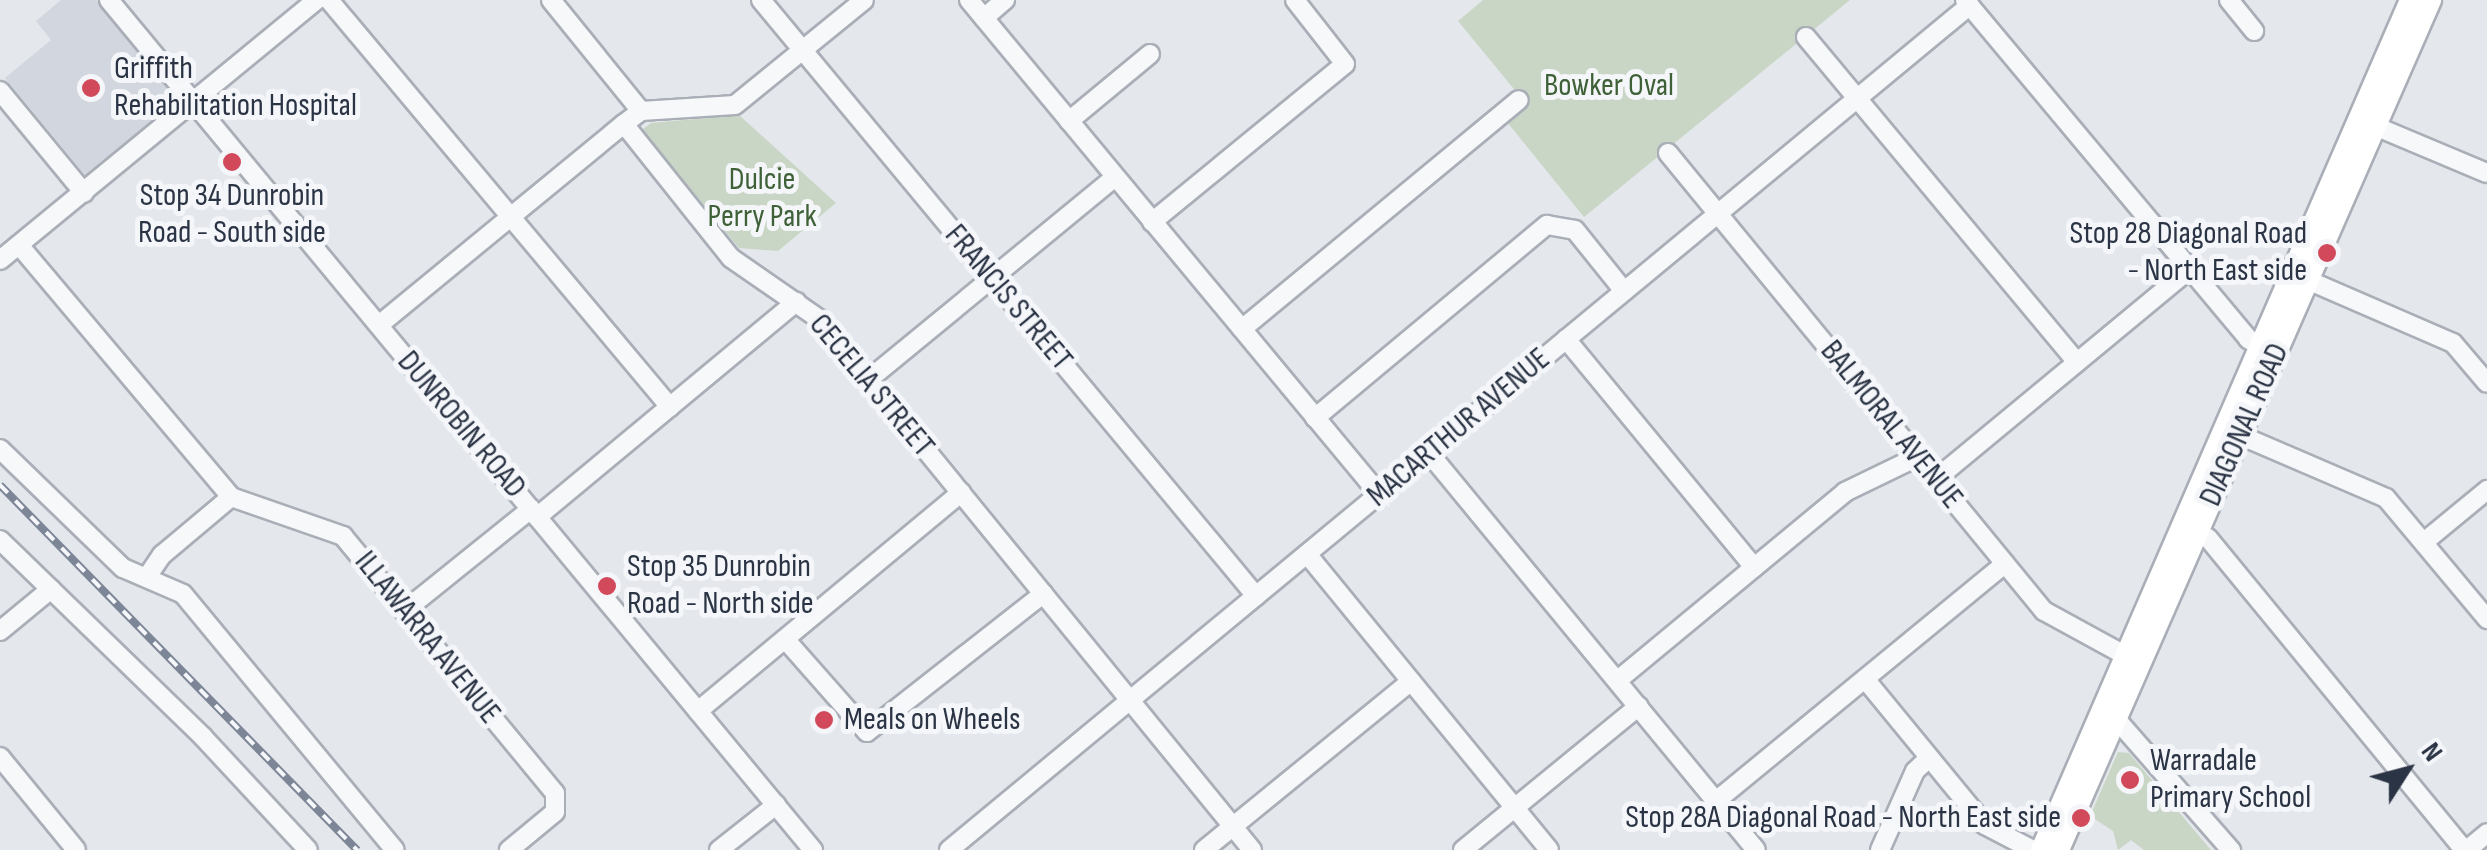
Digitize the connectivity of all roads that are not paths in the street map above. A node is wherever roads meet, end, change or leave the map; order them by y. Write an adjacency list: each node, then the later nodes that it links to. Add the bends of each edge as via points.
1 (108, 0): 22 (street, DUNROBIN ROAD)
2 (316, 0): 22 (street)
3 (330, 0): 32 (street)
4 (551, 0): 23 (street)
5 (761, 0): 17 (street, FRANCIS STREET)
6 (864, 0): 17 (street)
7 (969, 0): 14 (street)
8 (1005, 0): 14 (street)
9 (1295, 0): 33 (street, via 1345,64)
10 (2228, 0): 15 (street)
11 (2410, 0): 25 (main road, DIAGONAL ROAD)
12 (2431, 0): 25 (main road, DIAGONAL ROAD)
13 (1972, 3): 20 (street, MACARTHUR AVENUE); 36 (street)
14 (984, 18): 24 (street)
15 (2254, 30)
16 (1806, 37): 20 (street)
17 (804, 51): 23 (street, via 735,105); 38 (street, FRANCIS STREET)
18 (1150, 54): 24 (street)
19 (0, 90): 30 (street)
20 (1856, 99): 31 (street, MACARTHUR AVENUE); 45 (street)
21 (1519, 100): 42 (street)
22 (194, 102): 30 (street); 41 (street, DUNROBIN ROAD)
23 (641, 111): 26 (street)
24 (1069, 121): 29 (street)
25 (2367, 122): 28 (street); 37 (main road, DIAGONAL ROAD)
26 (624, 124): 32 (street); 40 (street, CECELIA STREET, via 731,258)
27 (1668, 152): 31 (street, BALMORAL AVENUE)
28 (2487, 173)
29 (1115, 177): 33 (street); 38 (street)
30 (84, 192): 34 (street)
31 (1718, 214): 39 (street, MACARTHUR AVENUE); 53 (street, BALMORAL AVENUE)
32 (510, 216): 41 (street); 48 (street)
33 (1152, 222): 42 (street)
34 (19, 245): 35 (street); 58 (street)
35 (0, 260)
36 (2190, 269): 44 (street); 45 (street)
37 (2299, 276): 44 (main road, DIAGONAL ROAD); 47 (street, via 2454,343)
38 (992, 278): 46 (street); 69 (street, FRANCIS STREET)
39 (1624, 291): 43 (street, MACARTHUR AVENUE); 49 (street, via 1575,230 1562,222 1547,225)
40 (796, 302): 46 (street, CECELIA STREET, via 819,319); 48 (street)
41 (379, 326): 59 (street, DUNROBIN ROAD)
42 (1242, 329): 49 (street)
43 (1566, 339): 52 (street, MACARTHUR AVENUE); 65 (street)
44 (2267, 350): 50 (main road, DIAGONAL ROAD)
45 (2077, 362): 54 (street)
46 (868, 380): 56 (street, CECELIA STREET)
47 (2487, 383)
48 (670, 407): 59 (street)
49 (1315, 418): 57 (street)
50 (2233, 432): 60 (main road, DIAGONAL ROAD); 62 (street, via 2386,498)
51 (0, 449): 66 (street, via 123,568)
52 (1428, 453): 57 (street, MACARTHUR AVENUE); 76 (street)
53 (1917, 458): 54 (street, BALMORAL AVENUE); 65 (street, via 1845,492)
54 (1936, 479): 64 (street, BALMORAL AVENUE)
55 (2487, 490): 62 (street)
56 (960, 493): 68 (street, CECELIA STREET); 73 (street)
57 (1378, 494): 63 (street, MACARTHUR AVENUE)
58 (231, 497): 66 (street, via 162,555); 70 (street, ILLAWARRA AVENUE, via 343,536)
59 (534, 513): 70 (street); 80 (street, DUNROBIN ROAD)
60 (2191, 527): 74 (main road, DIAGONAL ROAD); 106 (street)
61 (0, 540): 67 (street)
62 (2424, 542): 71 (street)
63 (1307, 554): 69 (street, MACARTHUR AVENUE); 77 (street)
64 (2006, 564): 74 (street, BALMORAL AVENUE, via 2058,623); 75 (street)
65 (1754, 567): 76 (street)
66 (148, 577): 91 (street, via 183,594)
67 (50, 589): 72 (street); 90 (street)
68 (1043, 594): 73 (street, via 867,732); 78 (street, CECELIA STREET)
69 (1256, 596): 78 (street, MACARTHUR AVENUE)
70 (404, 611): 92 (street, ILLAWARRA AVENUE, via 554,792 554,812)
71 (2487, 618)
72 (0, 631)
73 (785, 639): 80 (street)
74 (2134, 660): 81 (main road, DIAGONAL ROAD)
75 (1864, 679): 83 (street); 84 (street)
76 (1618, 680): 79 (street)
77 (1411, 681): 86 (street); 87 (street)
78 (1130, 700): 87 (street, CECELIA STREET); 95 (street, MACARTHUR AVENUE)
79 (1639, 706): 84 (street); 86 (street)
80 (698, 711): 85 (street, DUNROBIN ROAD)
81 (2111, 713): 103 (main road, DIAGONAL ROAD); 104 (main road, DIAGONAL ROAD); 105 (street)
82 (0, 757): 89 (street)
83 (1929, 758): 101 (street, via 1915,771); 102 (street, via 1985,825)
84 (1716, 800): 100 (street)
85 (776, 805): 93 (street); 94 (street, DUNROBIN ROAD)
86 (1514, 808): 98 (street); 99 (street)
87 (1232, 827): 96 (street); 97 (street, CECELIA STREET)
88 (2487, 833): 106 (street)
89 (76, 850)
90 (308, 850)
91 (395, 850)
92 (508, 850)
93 (720, 850)
94 (812, 850)
95 (949, 850)
96 (1204, 850)
97 (1252, 850)
98 (1464, 850)
99 (1548, 850)
100 (1756, 850)
101 (1880, 850)
102 (2034, 850)
103 (2041, 850)
104 (2059, 850)
105 (2231, 850)
106 (2466, 850)

